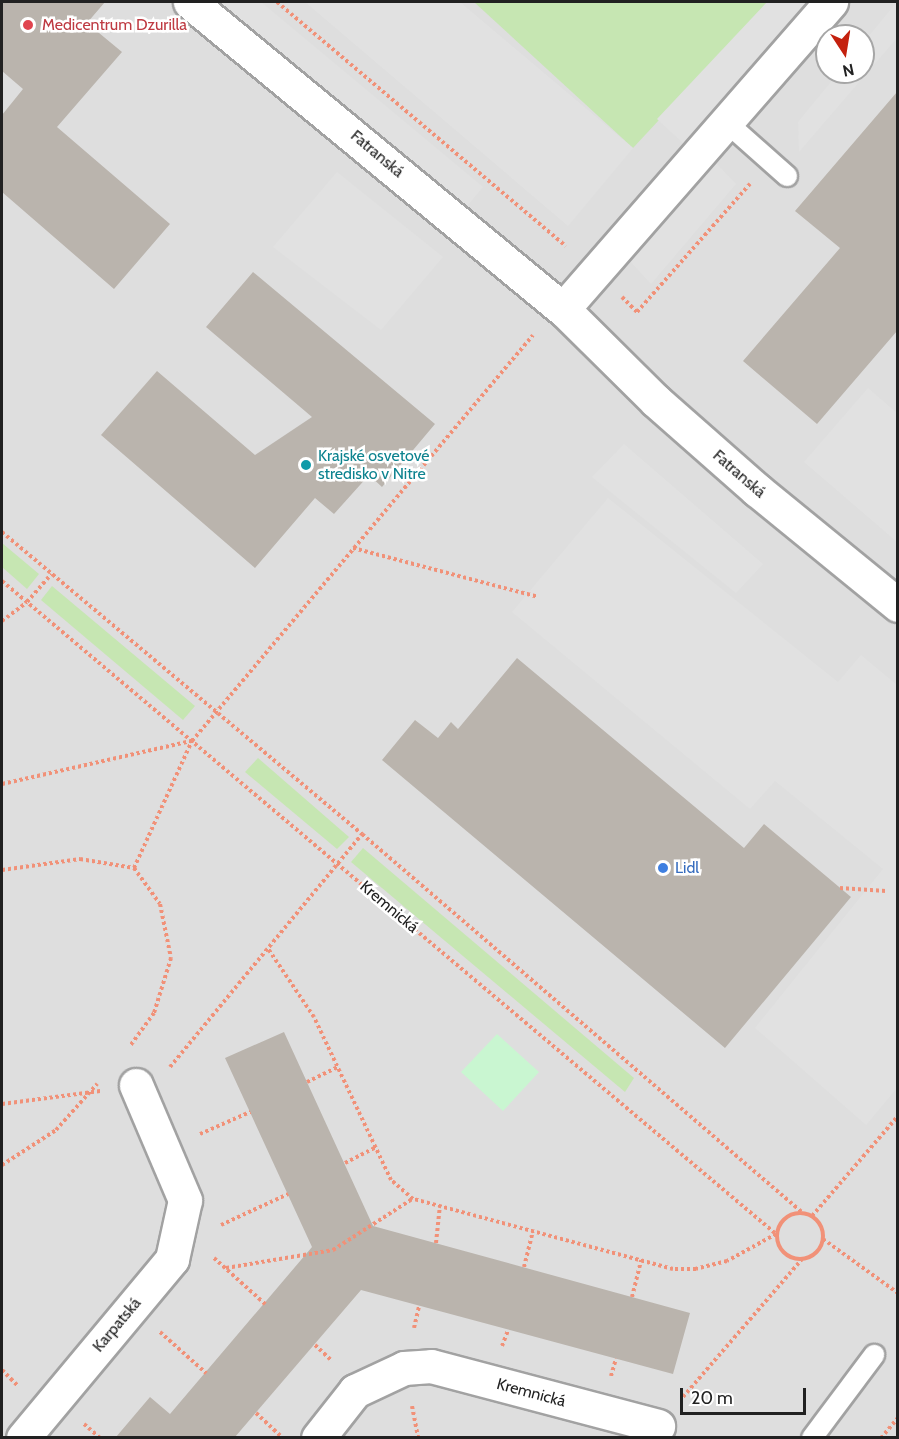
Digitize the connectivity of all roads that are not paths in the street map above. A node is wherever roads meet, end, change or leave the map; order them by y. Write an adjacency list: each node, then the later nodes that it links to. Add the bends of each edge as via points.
1 (190, 2): 5 (street, Fatranská)
2 (831, 2): 3 (street)
3 (724, 122): 4 (lane); 5 (street)
4 (787, 176)
5 (563, 309): 6 (street, Fatranská, via 656,401 748,483)
6 (897, 605)
7 (136, 1085): 10 (street, Karpatská, via 185,1200 172,1259)
8 (874, 1355): 12 (lane)
9 (658, 1426): 11 (street, Kremnická, via 431,1366 404,1368 355,1391)
10 (23, 1437)
11 (318, 1437)
12 (812, 1437)

